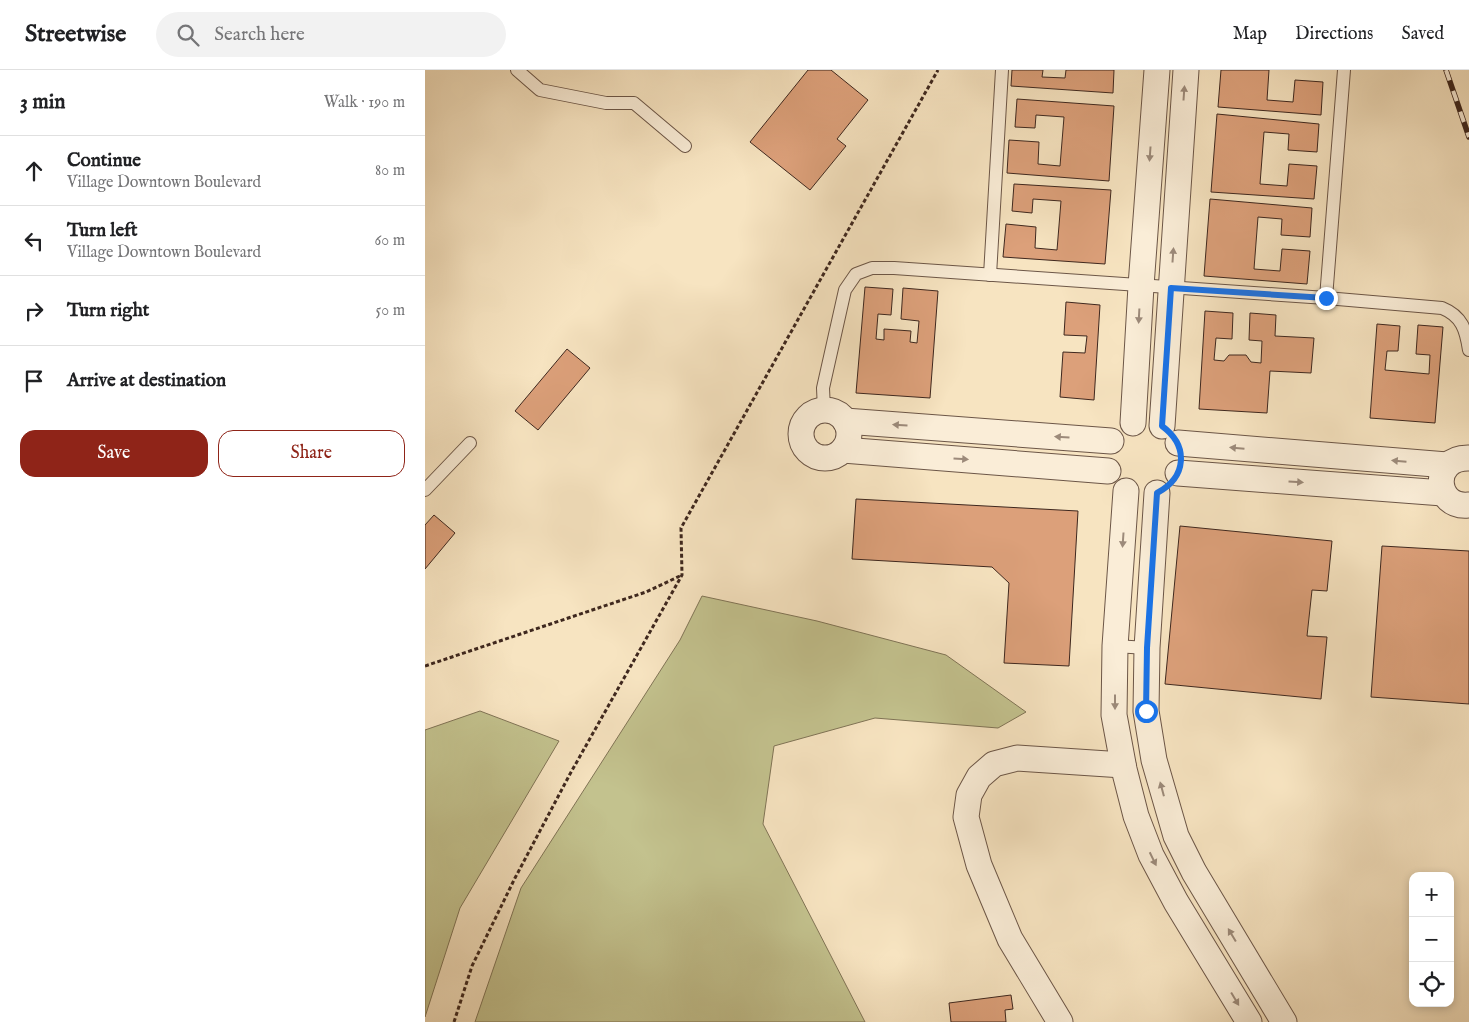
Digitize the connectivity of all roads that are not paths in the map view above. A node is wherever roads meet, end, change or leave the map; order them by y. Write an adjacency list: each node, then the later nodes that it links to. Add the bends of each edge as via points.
1 (517, 70): 6 (lane, via 540,90 605,103 635,103)
2 (1002, 70): 7 (lane)
3 (1157, 70): 8 (street, one-way to 8)
4 (1186, 70): 9 (street, one-way to 4)
5 (1344, 70): 10 (lane)
6 (685, 146)
7 (990, 275): 8 (lane); 12 (lane, via 894,268 872,268 857,274 845,290 823,388)
8 (1141, 286): 9 (lane); 13 (street, one-way to 13)
9 (1171, 288): 10 (lane); 14 (street)
10 (1326, 298): 11 (lane, via 1451,311 1461,320)
11 (1469, 350)
12 (835, 415): 15 (street, one-way to 12); 17 (street, via 849,436); 17 (street, via 817,411 809,415 800,436 802,444 813,456 837,456)
13 (1133, 423): 14 (street, via 1148,421); 15 (street, via 1124,427)
14 (1170, 434): 18 (street, one-way to 14); 20 (street, via 1181,453)
15 (1111, 441): 19 (street, via 1107,455)
16 (470, 443): 21 (lane)
17 (843, 450): 19 (street, one-way to 19)
18 (1458, 461): 24 (street, via 1443,471)
19 (1109, 471): 22 (street)
20 (1178, 473): 23 (street); 24 (street, one-way to 24)
21 (425, 490)
22 (1126, 491): 23 (street, via 1146,495); 26 (street, one-way to 26)
23 (1157, 493): 27 (street)
24 (1443, 493): 25 (street, via 1455,504)
25 (1469, 506)
26 (1115, 646): 27 (lane); 28 (street, one-way to 28, via 1115,715)
27 (1147, 648): 29 (street, one-way to 27, via 1176,836 1165,801 1146,711)
28 (1123, 765): 30 (street, one-way to 30, via 1136,816 1151,856); 31 (street, via 1017,758 994,764 979,777 969,795 966,817 979,865 1010,939)
29 (1218, 910): 30 (lane); 33 (street, one-way to 29)
30 (1191, 926): 32 (street, one-way to 32)
31 (1060, 1022)
32 (1249, 1022)
33 (1284, 1022)

